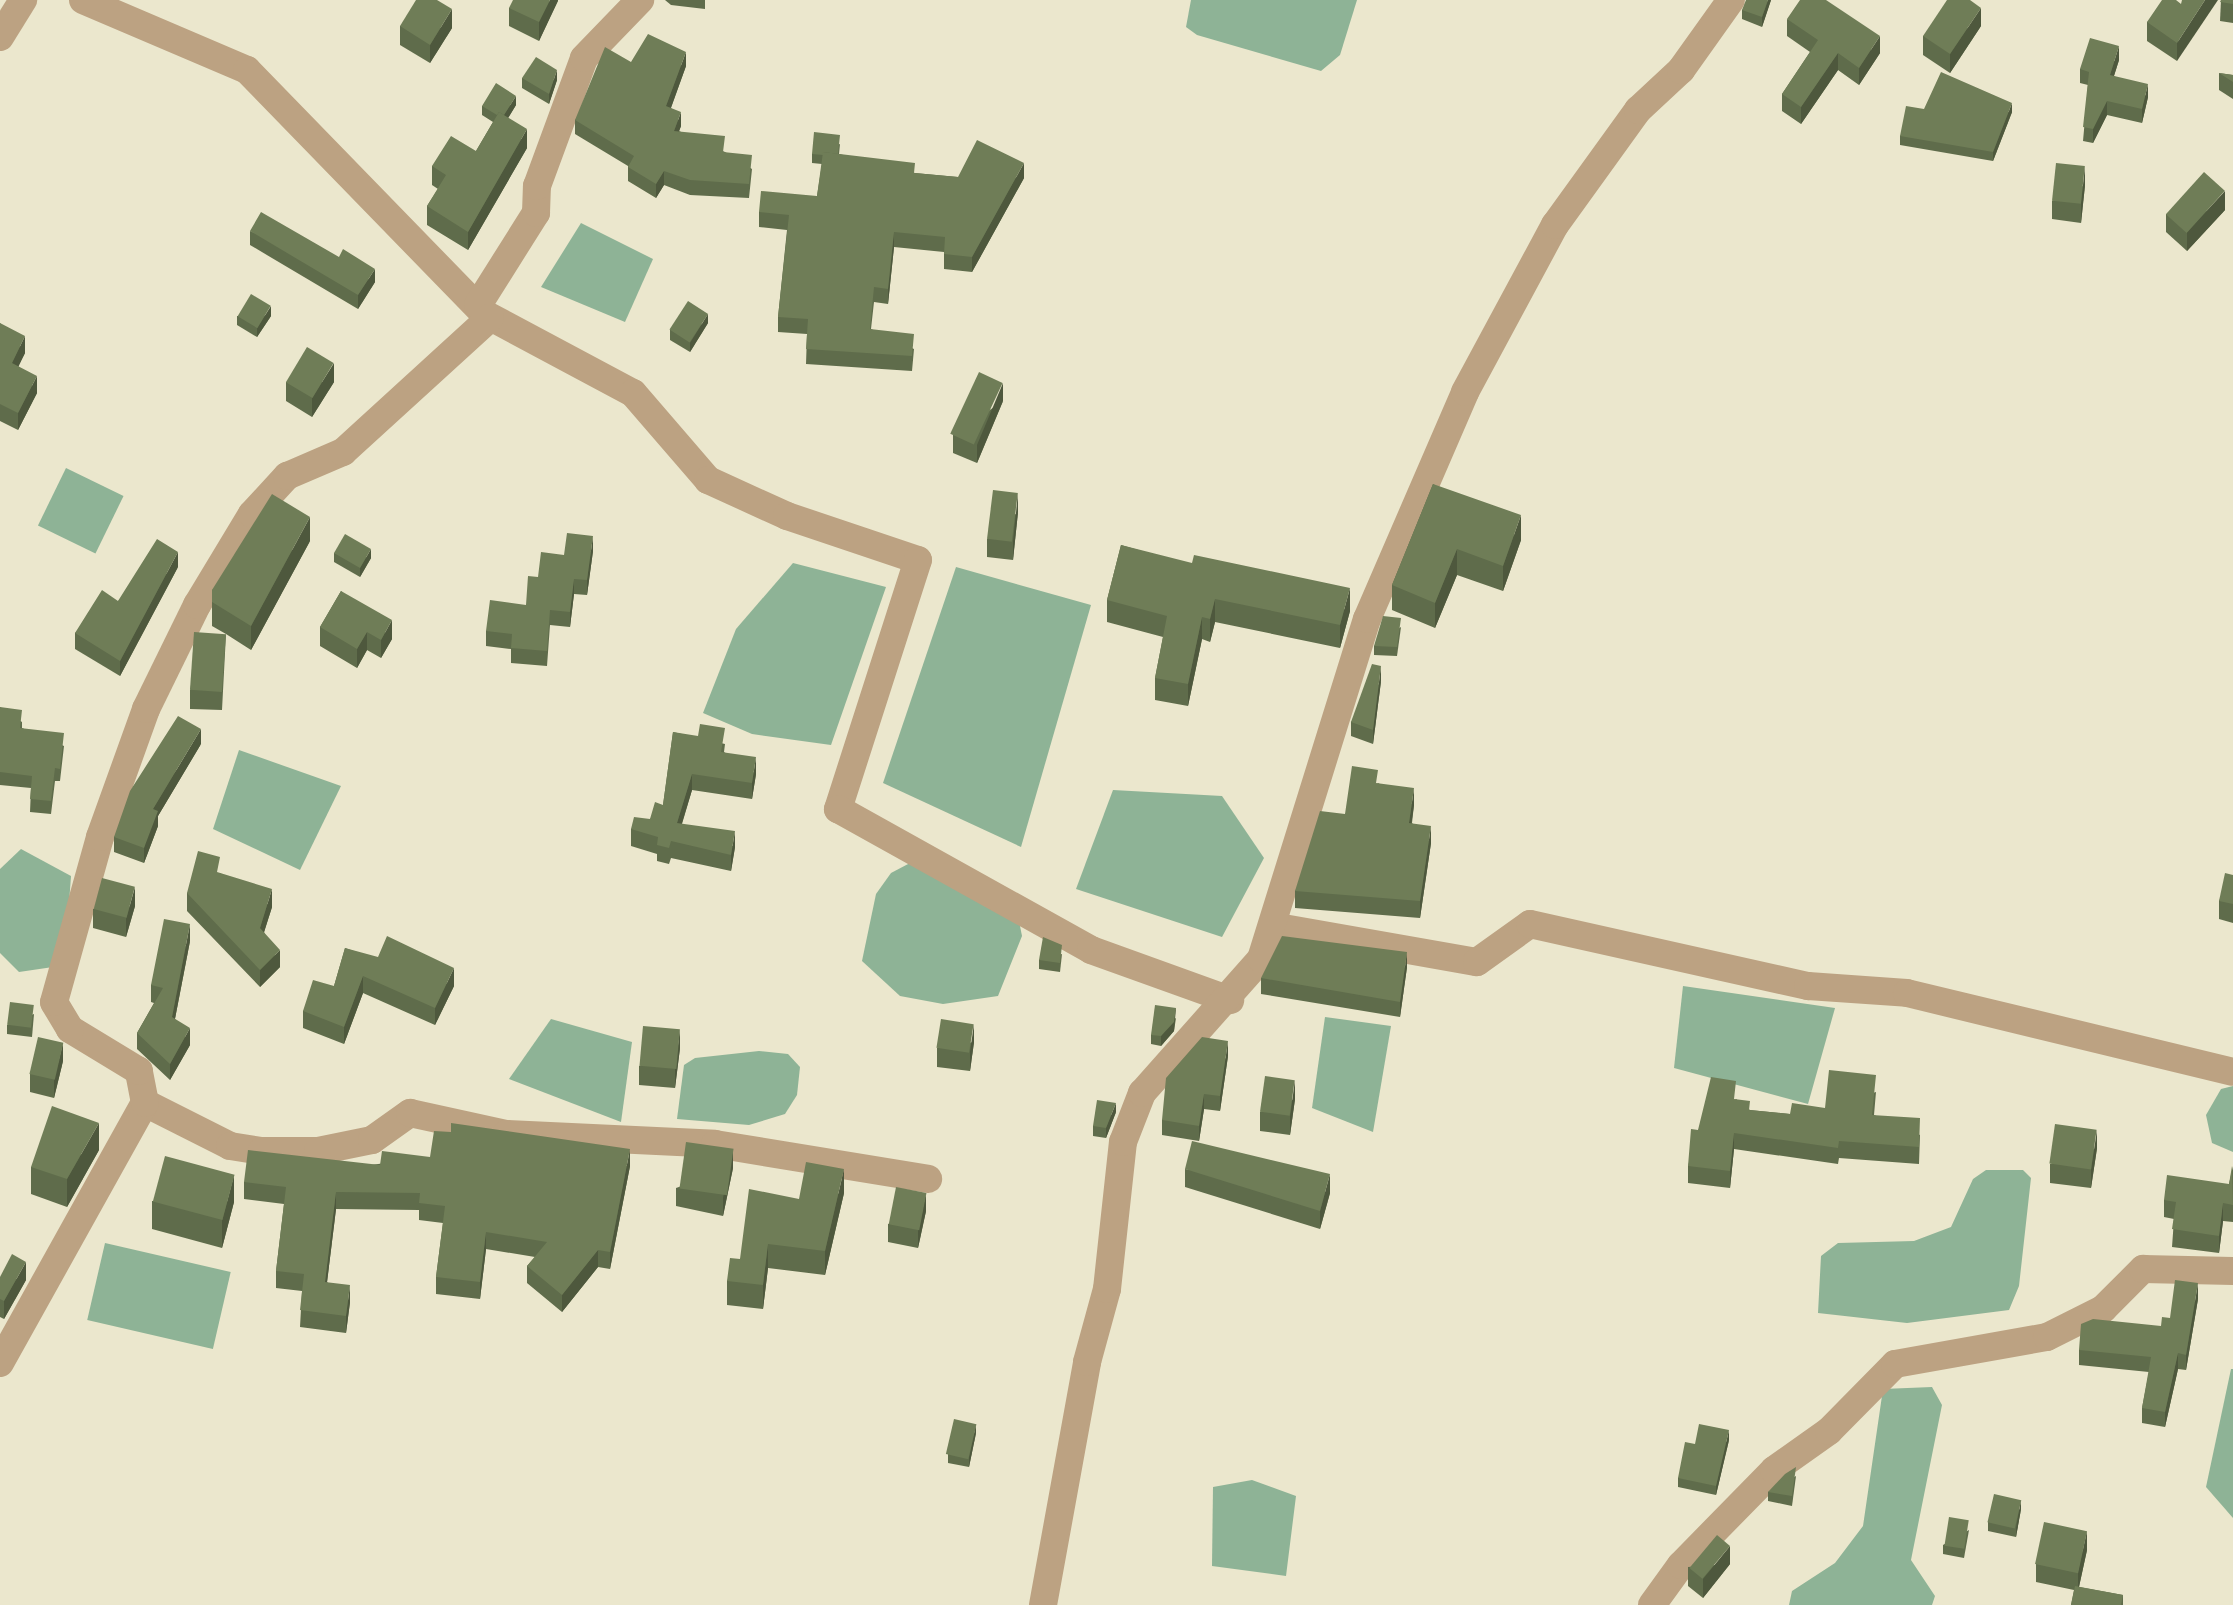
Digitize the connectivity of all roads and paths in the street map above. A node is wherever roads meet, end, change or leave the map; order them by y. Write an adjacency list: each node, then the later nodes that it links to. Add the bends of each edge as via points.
1 (23, 0): 5 (street)
2 (82, 0): 6 (street, via 247,70)
3 (640, 0): 6 (street, via 584,58 538,186 536,213)
4 (1731, 0): 7 (street, via 1681,70 1638,110 1556,225 1465,392 1367,619)
5 (0, 37)
6 (484, 312): 8 (street, via 632,393 708,480 787,516 918,560 838,808 1091,950); 10 (street, via 343,452 287,476 252,514 197,605 146,710 100,837 54,1002 70,1030 139,1071)
7 (1272, 926): 8 (street, via 1261,959); 9 (street, via 1477,962 1530,924 1808,986 1907,994)
8 (1230, 1000): 14 (street, via 1142,1093 1122,1142 1107,1289 1087,1362)
9 (2233, 1072)
10 (145, 1103): 11 (street, via 230,1146 262,1152 318,1151 372,1140 410,1113 506,1134 715,1144); 13 (street)
11 (928, 1179)
12 (2233, 1271): 15 (street, via 2143,1270 2103,1309 2047,1337 1895,1364 1830,1431 1774,1470)
13 (0, 1363)
14 (1043, 1605)
15 (1652, 1605)

